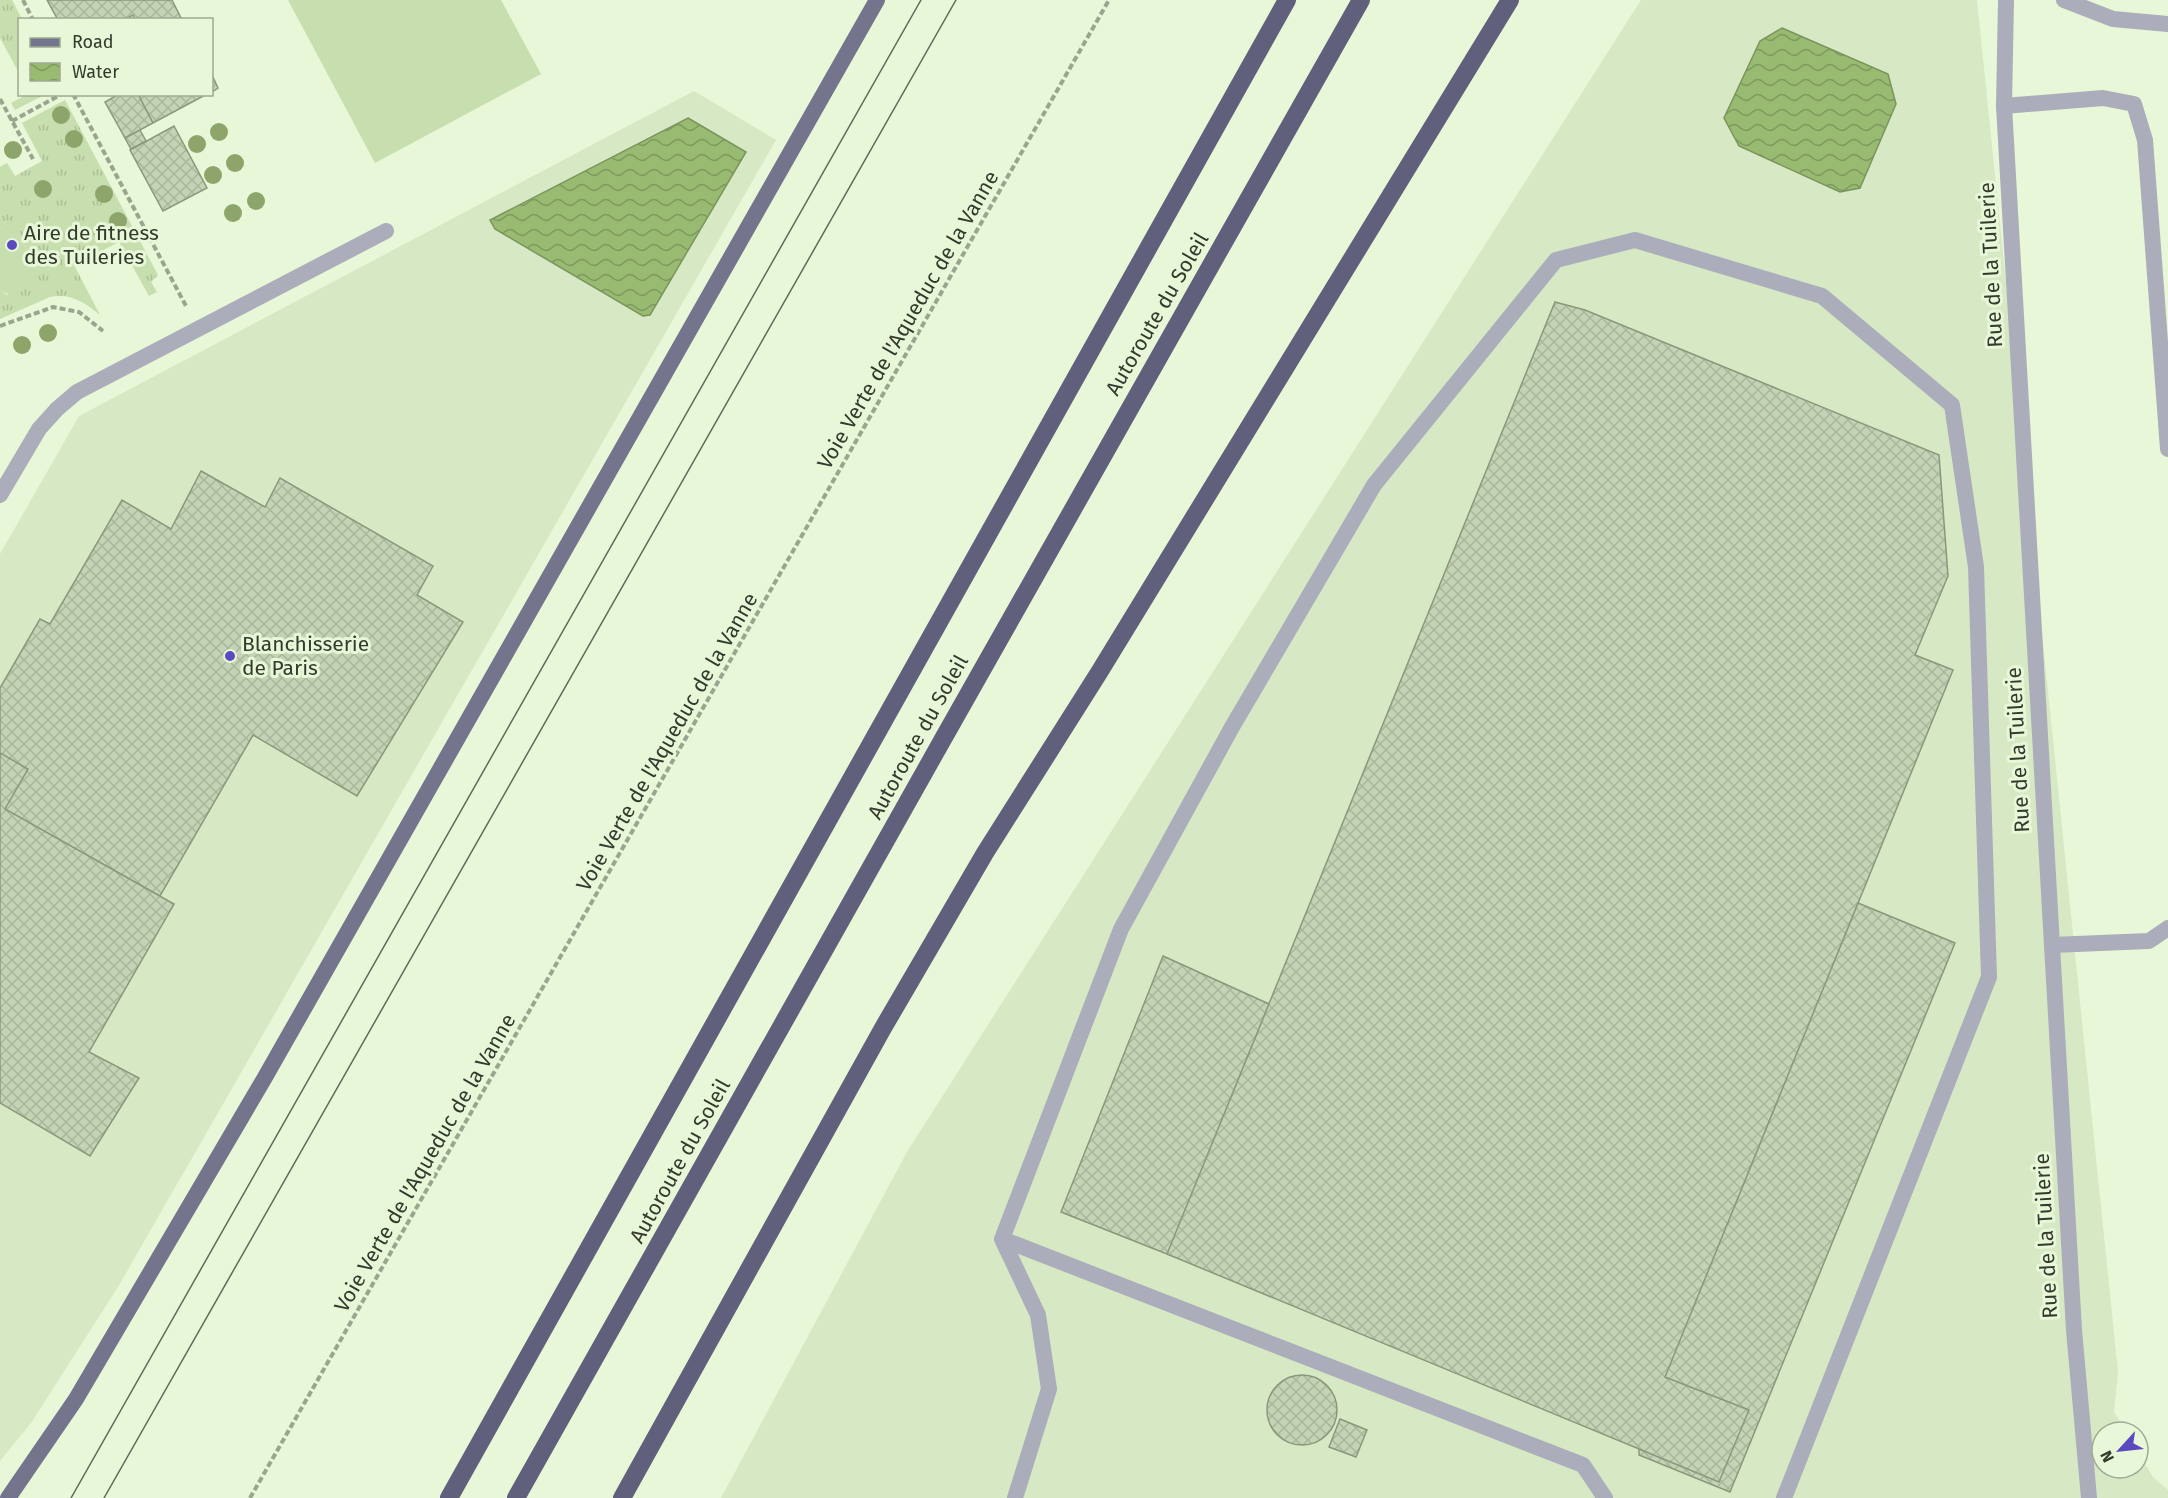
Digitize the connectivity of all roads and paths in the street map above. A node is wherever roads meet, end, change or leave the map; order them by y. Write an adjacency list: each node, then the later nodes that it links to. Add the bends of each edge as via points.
1 (23, 0): 9 (path)
2 (877, 0): 26 (main road, via 264,1079 76,1399)
3 (1109, 0): 27 (path, Voie Verte de l'Aqueduc de la Vanne)
4 (1287, 0): 28 (highway, Autoroute du Soleil)
5 (1361, 0): 29 (highway, Autoroute du Soleil)
6 (1510, 0): 30 (highway, via 985,853)
7 (2006, 0): 14 (street, Rue de la Tuilerie)
8 (2064, 0): 10 (street, via 2113,19)
9 (32, 18)
10 (2168, 24)
11 (58, 96): 15 (path)
12 (74, 96): 19 (path)
13 (0, 99): 15 (path)
14 (2004, 106): 21 (street, via 2103,98 2134,104 2145,140); 24 (street, Rue de la Tuilerie)
15 (12, 122): 16 (path)
16 (33, 159)
17 (386, 231): 19 (street)
18 (0, 326): 20 (path, via 52,307 79,312)
19 (198, 328): 22 (street, via 76,392 39,429)
20 (103, 331)
21 (2168, 449)
22 (0, 495)
23 (2168, 928): 24 (street, via 2149,940)
24 (2052, 945): 34 (street, Rue de la Tuilerie, via 2074,1330)
25 (1002, 1239): 31 (street, via 1038,1315 1049,1389); 32 (street, via 1583,1465); 33 (street, via 1121,929 1232,726 1374,485 1556,260 1635,240 1822,296 1952,405 1976,567 1989,977)
26 (8, 1498)
27 (250, 1498)
28 (450, 1498)
29 (516, 1498)
30 (621, 1498)
31 (1015, 1498)
32 (1605, 1498)
33 (1785, 1498)
34 (2089, 1498)

